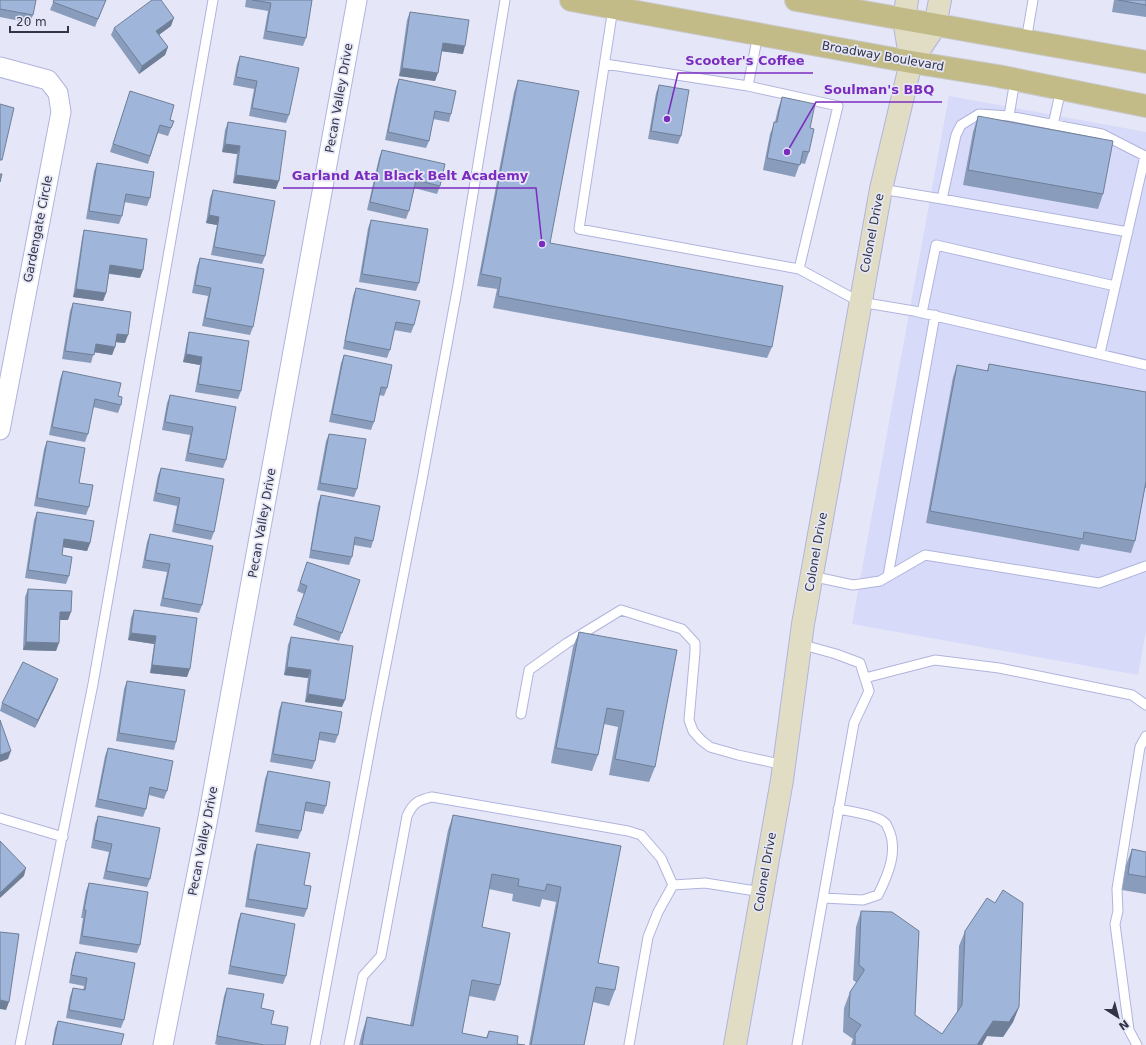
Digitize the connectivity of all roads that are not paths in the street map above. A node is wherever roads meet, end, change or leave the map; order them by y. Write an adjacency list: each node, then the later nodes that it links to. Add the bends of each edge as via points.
1 (213, 0): 47 (lane, via 95,676)
2 (357, 0): 52 (street, Pecan Valley Drive, via 208,818)
3 (505, 0): 53 (lane, via 458,285)
4 (571, 0): 9 (main road, Broadway Boulevard)
5 (796, 0): 10 (main road)
6 (940, 0): 11 (street, Colonel Drive)
7 (1033, 0): 13 (lane)
8 (643, 6): 9 (main road, Broadway Boulevard); 12 (main road, Broadway Boulevard)
9 (614, 8): 16 (lane)
10 (906, 10): 11 (main road); 14 (street, Colonel Drive)
11 (935, 26): 13 (main road); 14 (street, Colonel Drive)
12 (758, 34): 14 (main road, Broadway Boulevard); 19 (lane)
13 (1026, 41): 15 (main road)
14 (911, 62): 18 (main road, Broadway Boulevard); 25 (street, Colonel Drive)
15 (1146, 62)
16 (605, 64): 19 (lane); 28 (lane, via 579,229)
17 (0, 67): 35 (street, Gardengate Circle, via 48,80 58,93 61,112)
18 (1015, 80): 20 (main road, Broadway Boulevard); 22 (lane)
19 (748, 86): 28 (lane, via 838,106)
20 (1061, 89): 21 (main road, Broadway Boulevard); 23 (lane)
21 (1146, 106)
22 (1009, 116): 23 (lane); 26 (lane, via 979,114 961,125 956,135)
23 (1053, 125): 24 (lane, via 1102,134)
24 (1146, 155): 27 (lane)
25 (880, 189): 26 (lane); 30 (street, Colonel Drive)
26 (942, 199): 27 (lane)
27 (1128, 232): 29 (lane)
28 (799, 269): 30 (lane)
29 (1116, 286): 31 (lane, via 936,246); 33 (lane)
30 (860, 302): 31 (lane); 37 (street, Colonel Drive)
31 (922, 313): 32 (lane)
32 (935, 315): 33 (lane); 38 (lane)
33 (1100, 354): 34 (lane)
34 (1146, 365)
35 (0, 430)
36 (1146, 566): 38 (lane, via 1099,583 925,555)
37 (811, 576): 38 (lane, via 853,585 880,581); 39 (street, Colonel Drive)
38 (888, 576)
39 (800, 644): 40 (lane, via 860,663); 44 (street, Colonel Drive)
40 (865, 678): 41 (lane, via 935,660 999,668 1132,695); 45 (lane, via 869,691 854,723)
41 (1146, 705)
42 (522, 714): 44 (lane, via 529,670 621,610 682,629 695,643 689,720 693,731 701,740 710,747)
43 (1146, 736): 58 (lane, via 1140,746 1137,762 1117,889 1118,911 1115,924 1129,1030)
44 (784, 765): 49 (street, Colonel Drive)
45 (838, 809): 50 (lane); 50 (lane, via 873,816 885,822 892,836 892,858 878,895 863,900)
46 (0, 818): 47 (lane)
47 (63, 837): 51 (lane)
48 (672, 885): 49 (lane, via 705,883); 54 (lane, via 661,858 641,835 432,797 420,800 407,816 382,956 363,976); 55 (lane, via 648,937)
49 (762, 892): 56 (street, Colonel Drive)
50 (823, 898): 57 (lane)
51 (20, 1045)
52 (163, 1045)
53 (315, 1045)
54 (348, 1045)
55 (629, 1045)
56 (735, 1045)
57 (796, 1045)
58 (1137, 1045)

